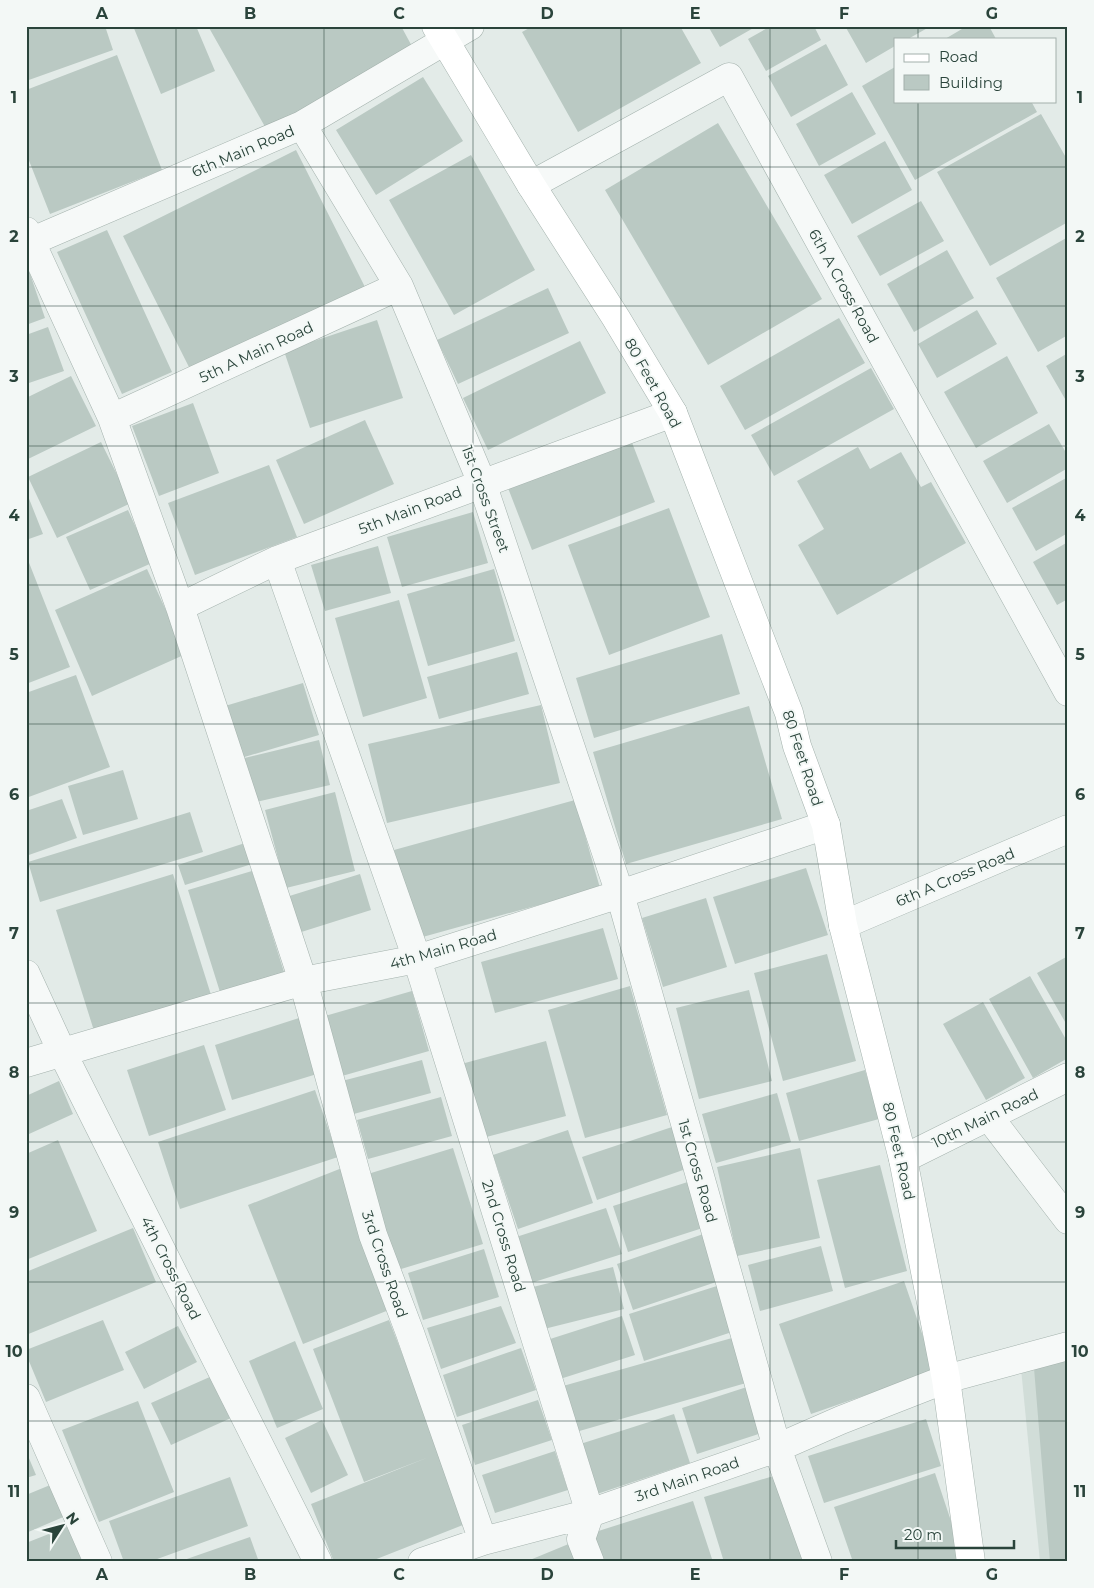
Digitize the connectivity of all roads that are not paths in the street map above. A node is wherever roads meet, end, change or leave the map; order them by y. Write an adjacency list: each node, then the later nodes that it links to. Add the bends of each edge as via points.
1 (470, 26): 2 (street, 6th Main Road)
2 (441, 34): 3 (street, 6th Main Road); 4 (main road, 80 Feet Road)
3 (302, 125): 5 (street, 6th Main Road); 6 (street, 1st Cross Street)
4 (531, 185): 7 (main road, 80 Feet Road); 12 (street, 6th A Cross Road, via 729,77)
5 (28, 237): 8 (street, 3rd Cross Road)
6 (399, 286): 8 (street, 5th A Main Road); 9 (street, 1st Cross Street)
7 (673, 412): 9 (street, 5th Main Road); 13 (main road, 80 Feet Road, via 789,712 797,746)
8 (112, 418): 11 (street, 3rd Cross Road)
9 (482, 483): 10 (street, 5th Main Road); 15 (street, 1st Cross Street)
10 (277, 560): 11 (street, 5th Main Road); 17 (street, 2nd Cross Road)
11 (180, 606): 19 (street, 3rd Cross Road)
12 (1068, 692)
13 (826, 825): 15 (street, 4th Main Road); 16 (main road, 80 Feet Road)
14 (1068, 829): 16 (street, 6th A Cross Road)
15 (620, 894): 17 (street, 4th Main Road); 29 (street, 1st Cross Road)
16 (842, 925): 24 (main road, 80 Feet Road)
17 (418, 959): 19 (street, 4th Main Road); 30 (street, 2nd Cross Road)
18 (26, 974): 20 (street, 4th Cross Road)
19 (303, 981): 20 (street, 4th Main Road); 31 (street, 3rd Cross Road, via 373,1235)
20 (62, 1052): 21 (street, 4th Main Road); 33 (street, 4th Cross Road)
21 (26, 1063)
22 (1068, 1077): 23 (street, 10th Main Road)
23 (989, 1117): 24 (street, 10th Main Road); 25 (street)
24 (903, 1159): 27 (main road, 80 Feet Road)
25 (1068, 1220)
26 (1068, 1346): 27 (street, 3rd Main Road)
27 (946, 1380): 29 (street, 3rd Main Road); 37 (main road, 80 Feet Road)
28 (26, 1398): 32 (street)
29 (777, 1448): 30 (street, 3rd Main Road); 36 (street, 1st Cross Road)
30 (590, 1513): 31 (street, 3rd Main Road); 35 (street, via 582,1539)
31 (483, 1541): 34 (street, 3rd Main Road)
32 (98, 1562)
33 (318, 1562)
34 (422, 1562)
35 (590, 1562)
36 (818, 1562)
37 (971, 1562)

